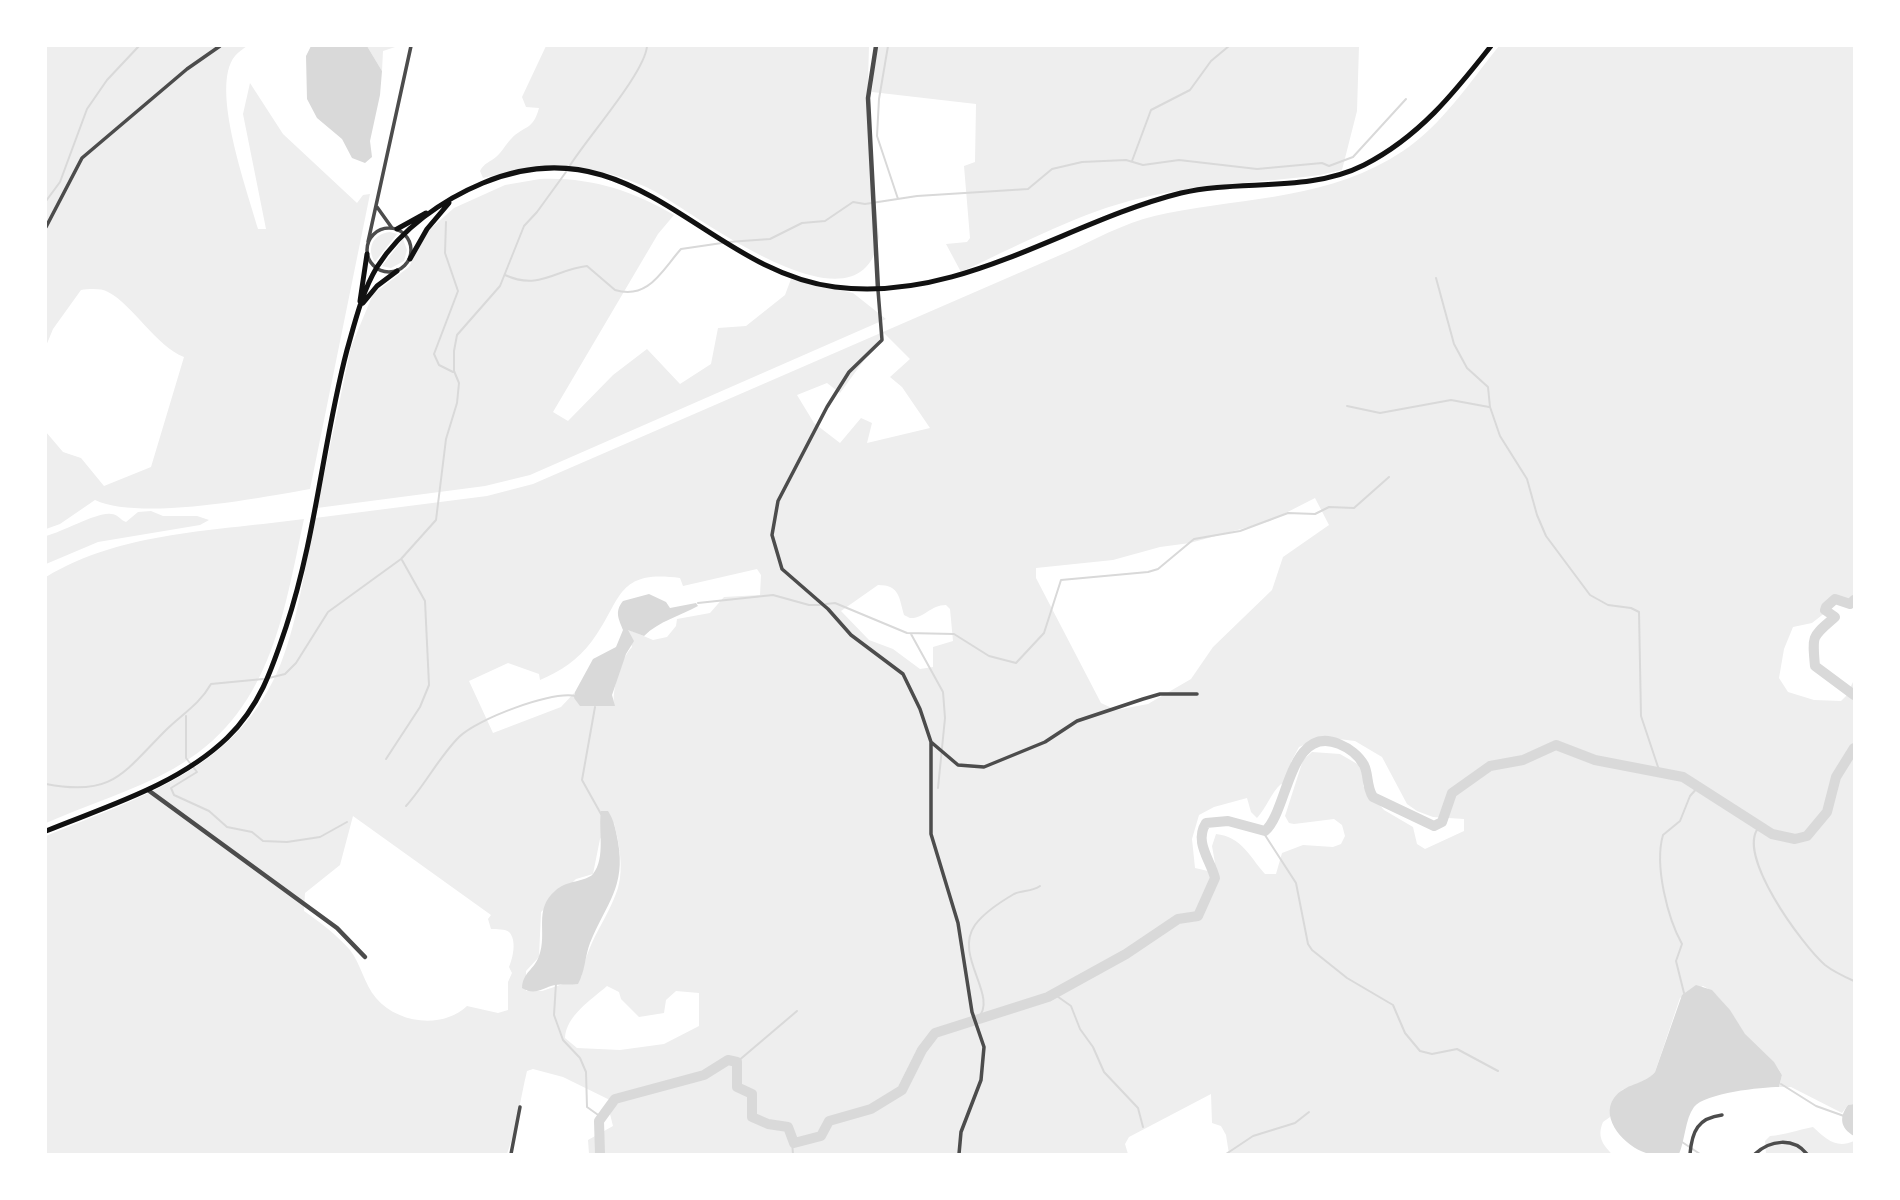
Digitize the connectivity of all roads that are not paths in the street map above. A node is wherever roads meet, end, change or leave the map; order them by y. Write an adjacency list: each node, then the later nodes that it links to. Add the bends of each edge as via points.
1 (219, 46): 7 (street, via 82,158)
2 (411, 46): 6 (street)
3 (876, 46): 15 (street, via 868,98)
4 (1491, 46): 15 (main road, via 1458,89 1406,141 1358,169 1294,183 1185,192 1089,223 953,279)
5 (453, 198): 8 (main road); 9 (main road); 12 (main road); 15 (main road, via 516,172 575,170 614,178 655,196 756,261 790,276 832,287)
6 (377, 207): 8 (street); 10 (street)
7 (46, 227)
8 (394, 229): 9 (street); 10 (street, via 377,232)
9 (405, 233): 12 (street, via 411,244); 13 (main road)
10 (368, 242): 11 (street)
11 (367, 254): 13 (street); 16 (main road)
12 (410, 259): 14 (street)
13 (376, 269): 14 (street); 16 (main road)
14 (397, 271): 16 (main road)
15 (878, 290): 18 (street, via 882,340 849,372 827,407 778,501 772,535 782,569 851,635 903,674)
16 (359, 308): 19 (main road, via 339,382 294,604 266,688 227,738 198,762)
17 (1197, 694): 18 (street, via 1160,694 1077,721 1045,742 974,769 958,765)
18 (931, 743): 25 (street, via 931,834 958,923 972,1012 985,1058 961,1132)
19 (147, 789): 20 (main road); 21 (street, via 337,928)
20 (46, 831)
21 (365, 957)
22 (520, 1107): 24 (street)
23 (1723, 1115): 26 (street, via 1703,1119 1697,1126)
24 (511, 1154)
25 (959, 1154)
26 (1690, 1154)
27 (1755, 1154): 28 (street, via 1774,1143 1790,1143)
28 (1807, 1154)

